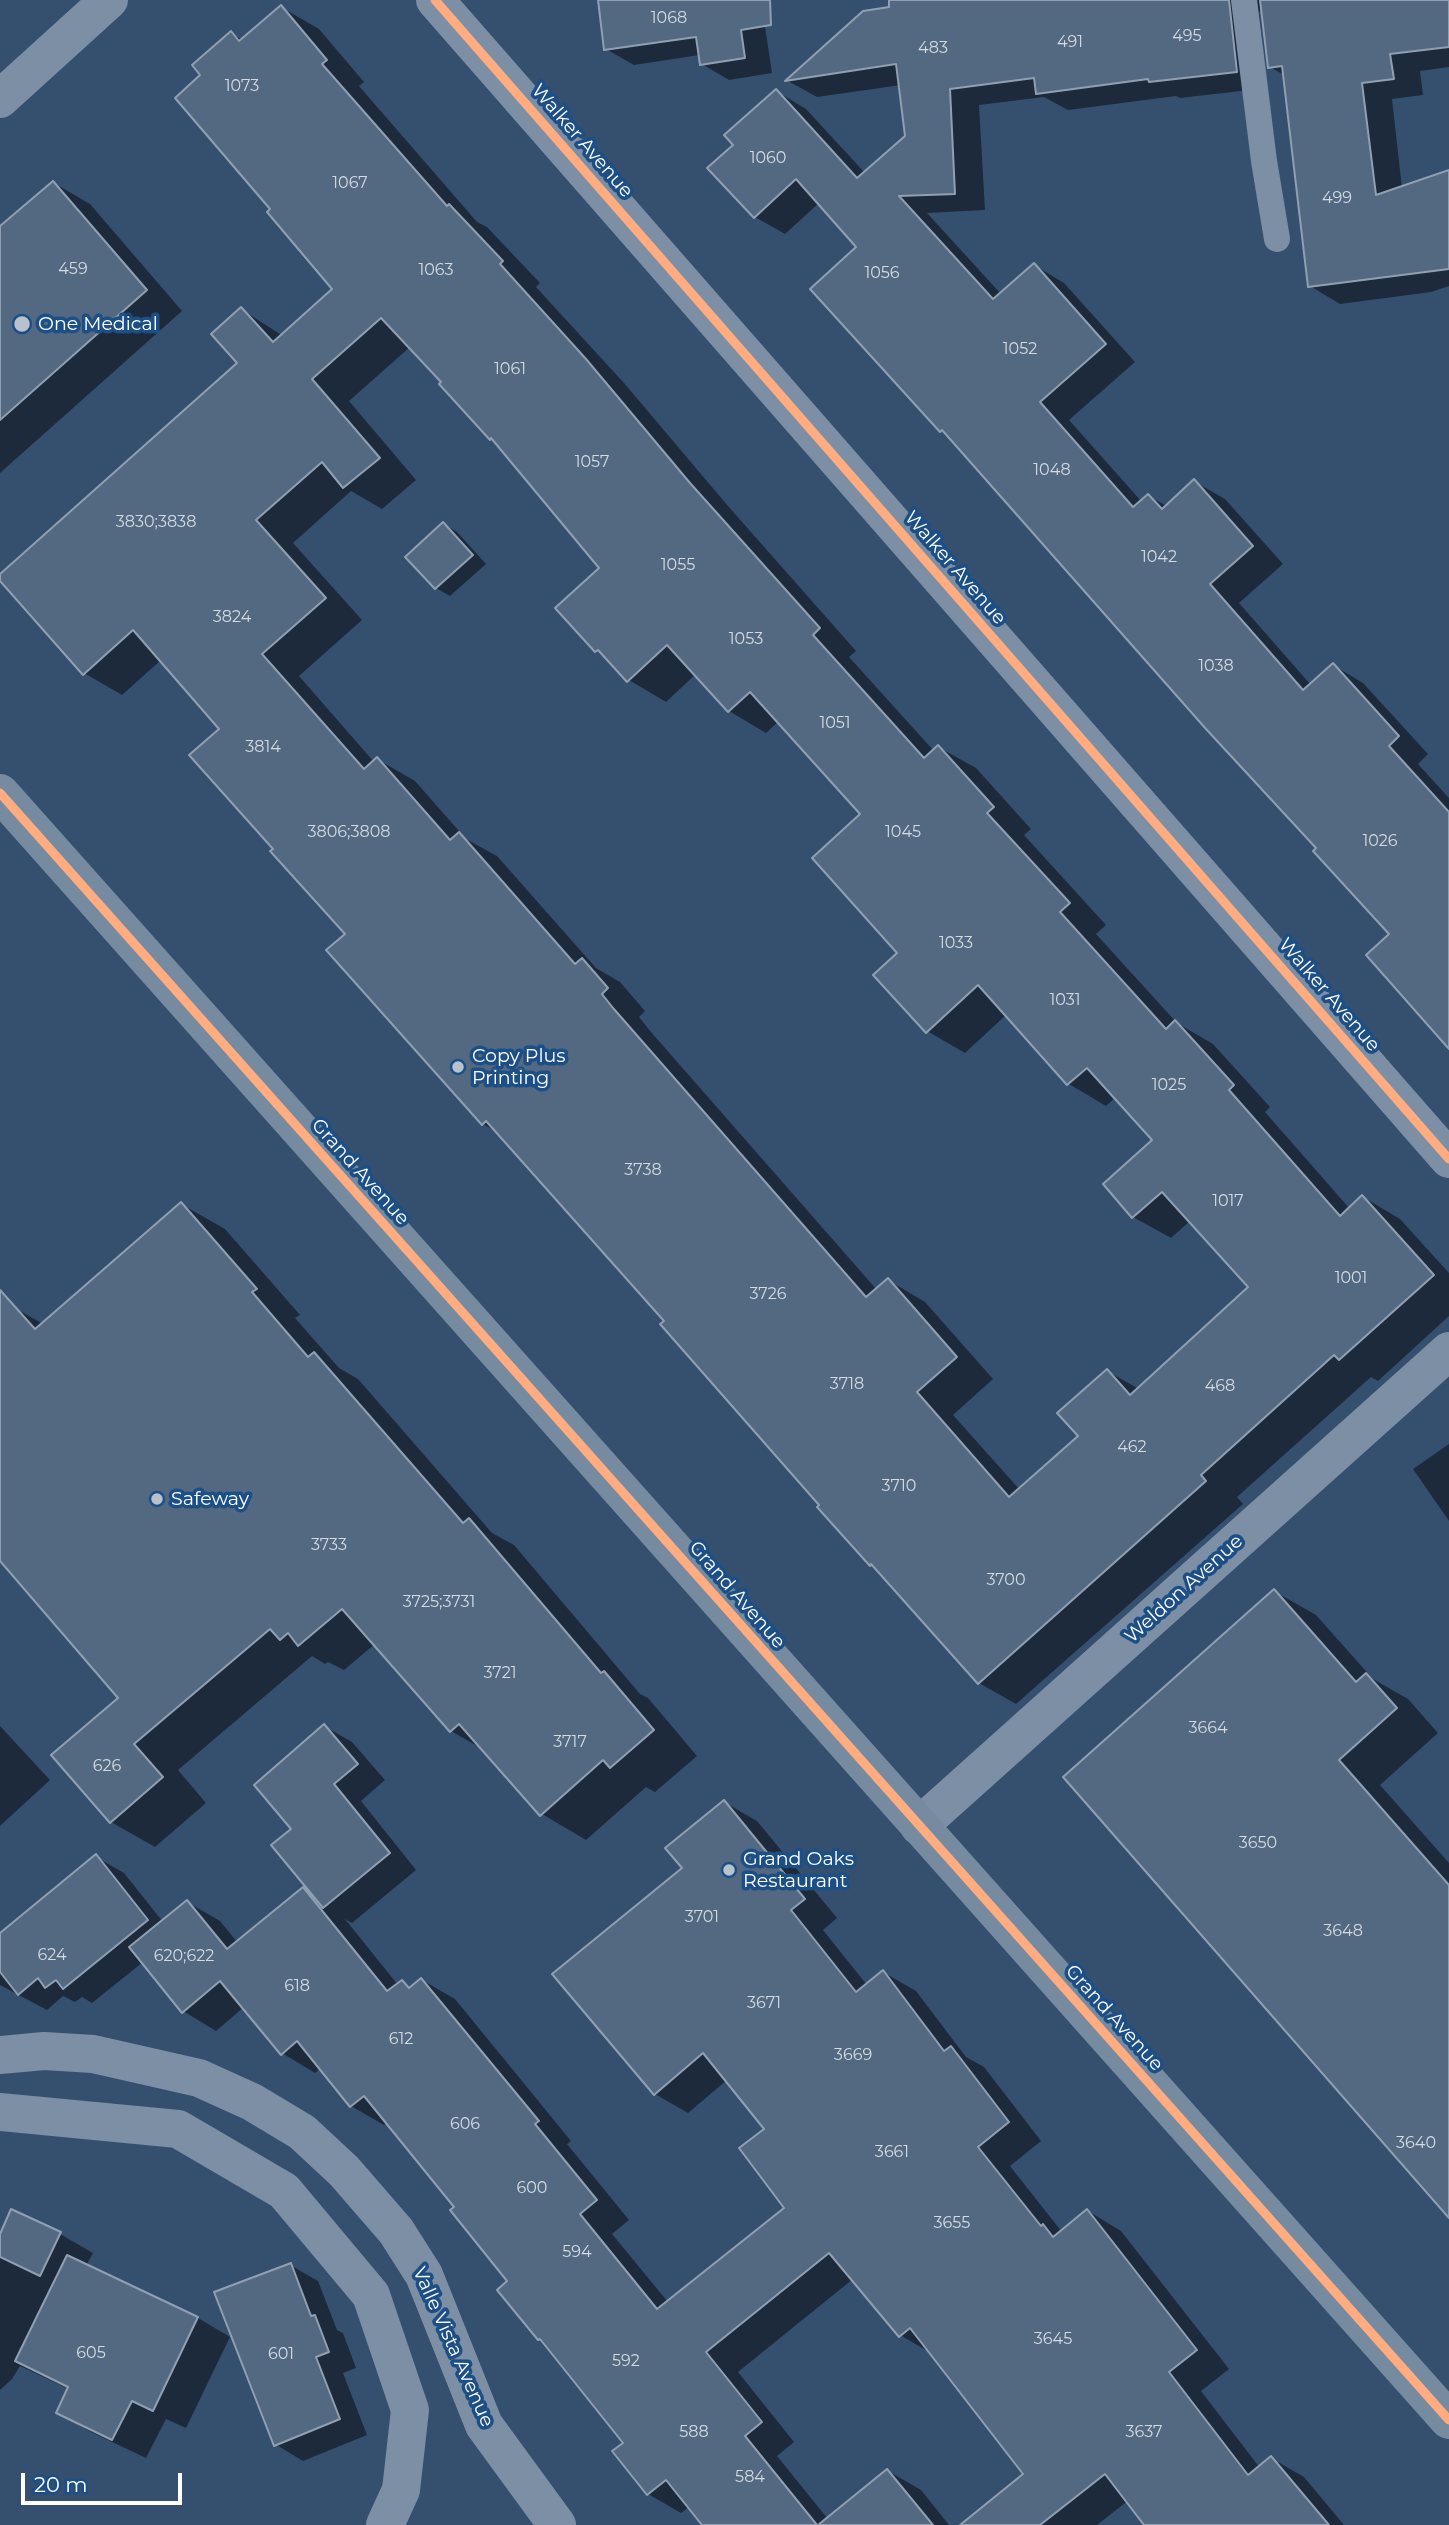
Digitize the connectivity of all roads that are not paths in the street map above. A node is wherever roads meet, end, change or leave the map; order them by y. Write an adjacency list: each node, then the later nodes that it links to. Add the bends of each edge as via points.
1 (435, 0): 7 (street, Walker Avenue)
2 (1244, 0): 5 (lane)
3 (90, 8): 4 (street)
4 (0, 99)
5 (1277, 239)
6 (0, 793): 9 (main road, Grand Avenue)
7 (1449, 1159)
8 (1449, 1352): 9 (street, Weldon Avenue)
9 (919, 1826): 12 (main road, Grand Avenue)
10 (0, 2055): 14 (street, Valle Vista Avenue, via 44,2051 93,2054 199,2078 253,2102 302,2132 344,2171 396,2231 424,2275 484,2425)
11 (0, 2112): 13 (street, via 178,2129 284,2191 371,2295 410,2410 401,2490)
12 (1449, 2420)
13 (385, 2525)
14 (557, 2525)

